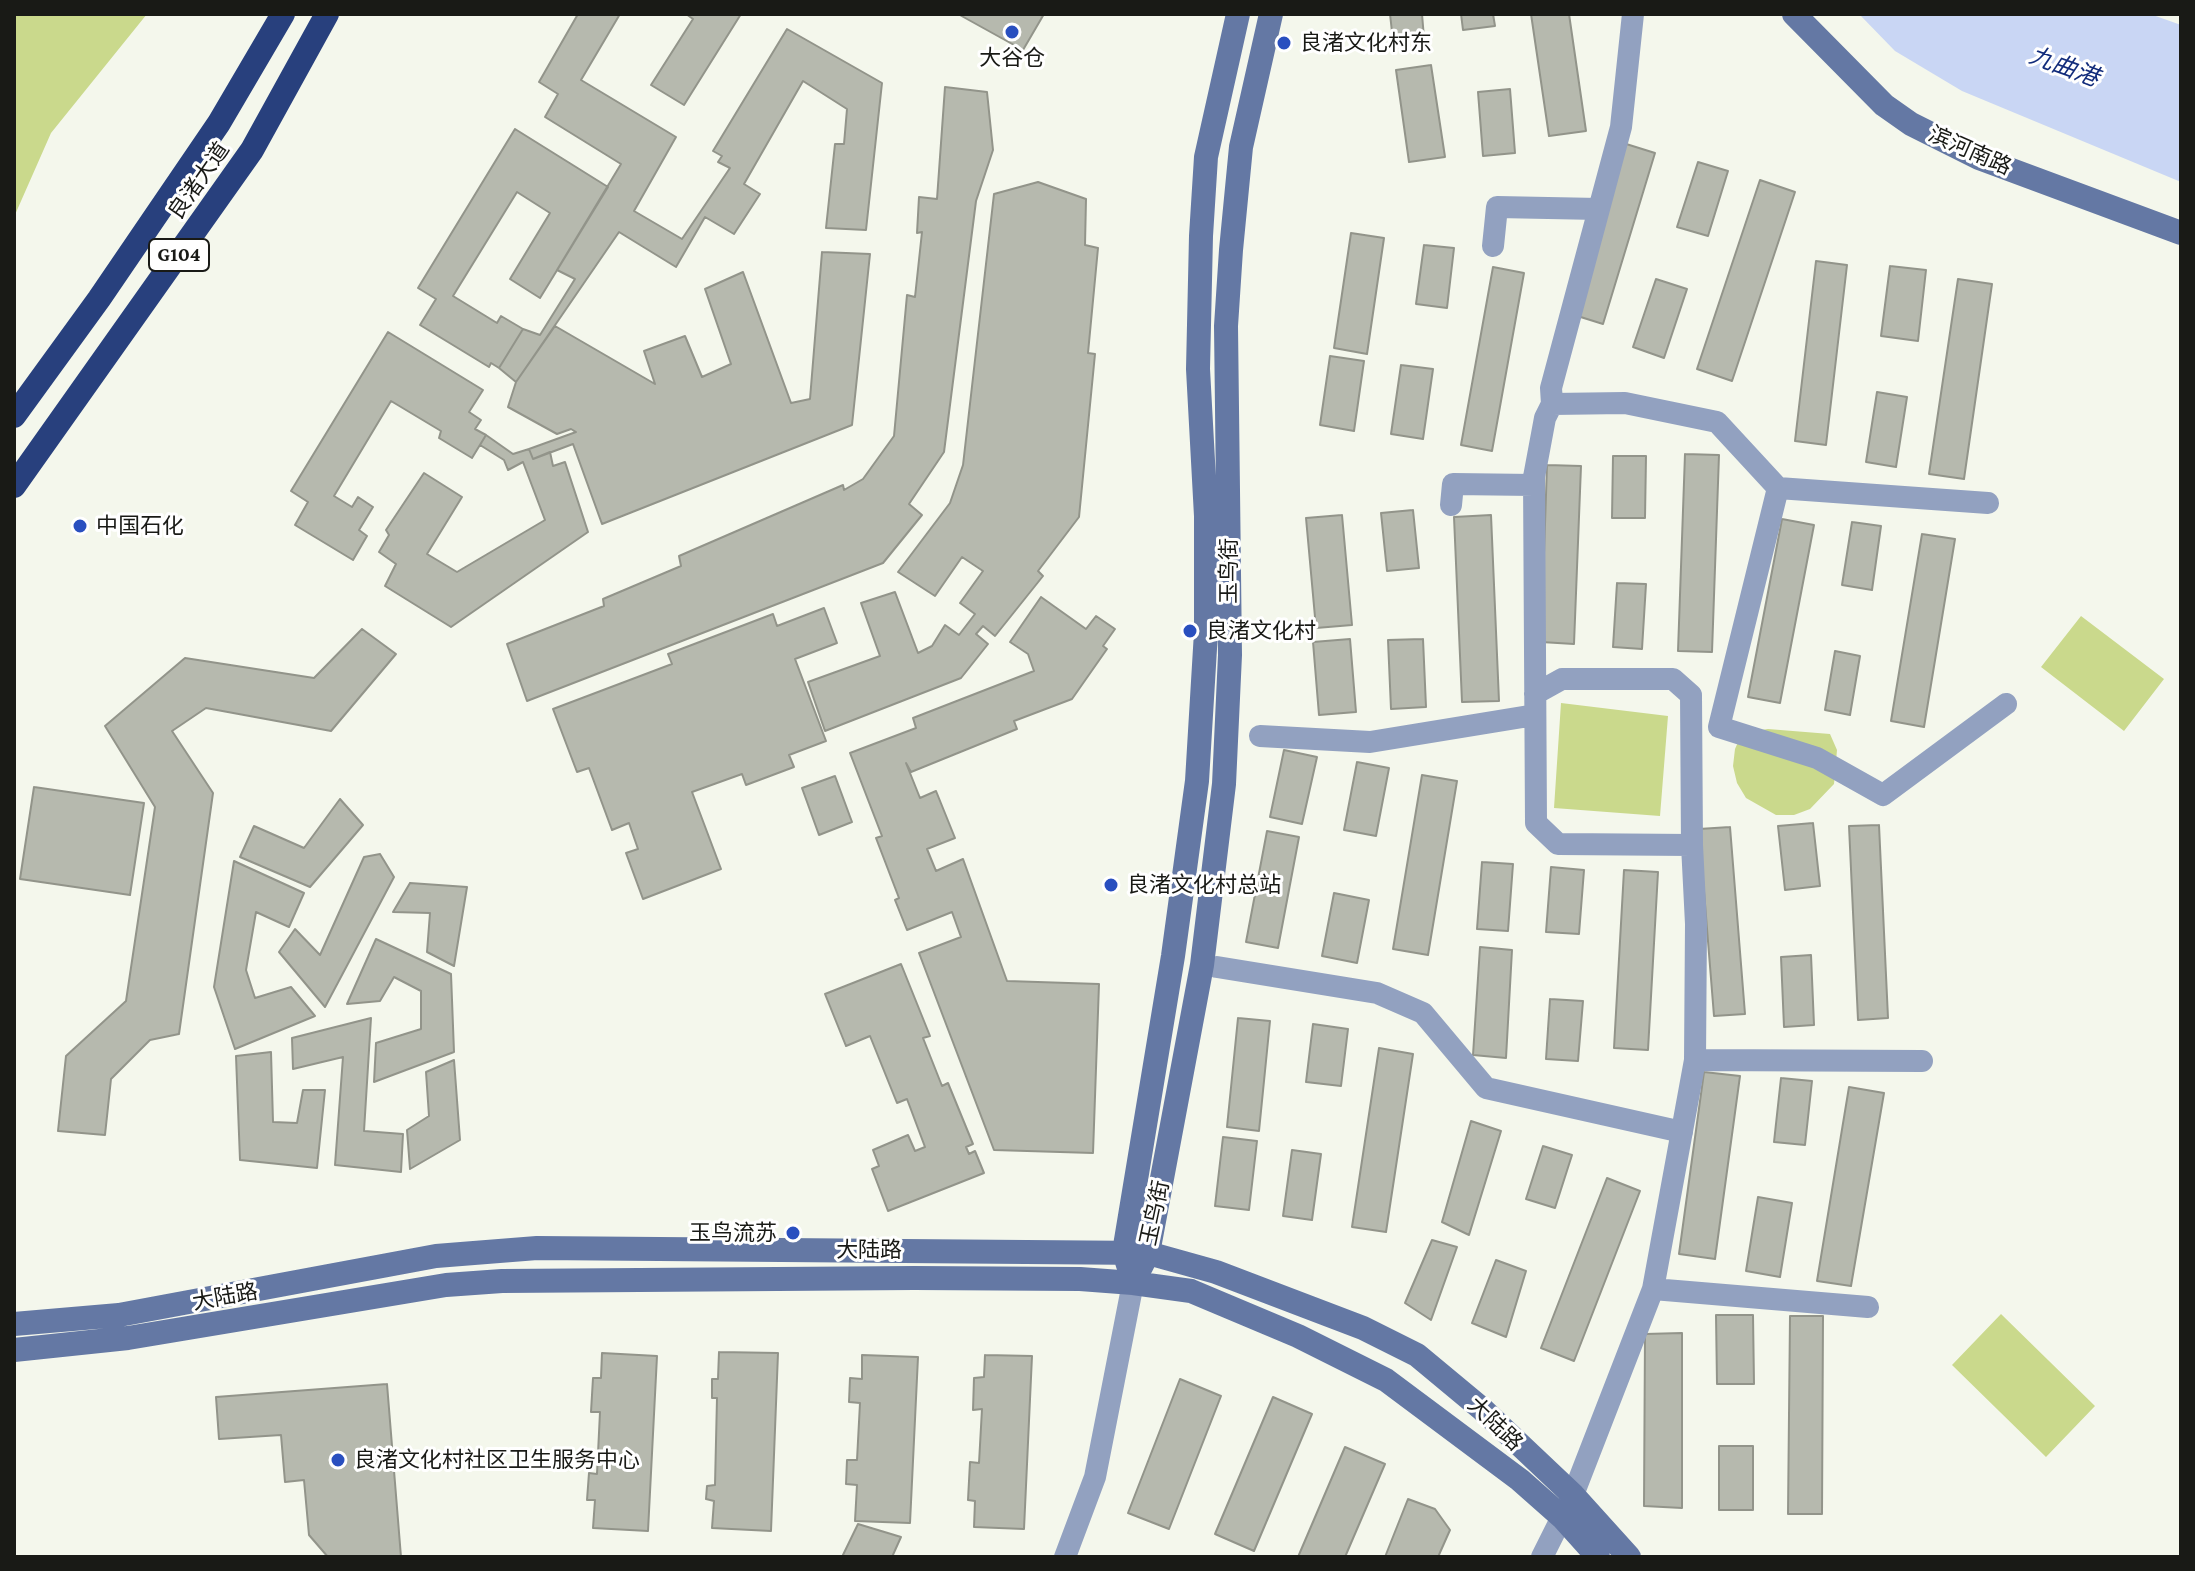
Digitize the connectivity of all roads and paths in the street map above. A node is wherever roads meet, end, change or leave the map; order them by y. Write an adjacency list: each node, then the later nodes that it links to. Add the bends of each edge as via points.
1 (283, 14): 11 (highway, 良渚大道 / G104, via 219,123)
2 (327, 14): 13 (highway, 良渚大道 / G104, via 252,150)
3 (1238, 14): 25 (main road, 玉鸟街, via 1206,157 1201,236 1198,369 1206,632 1197,781)
4 (1271, 14): 26 (main road, 玉鸟街, via 1241,147 1226,326 1230,655 1224,784 1202,965)
5 (1633, 14): 7 (street, via 1621,127)
6 (1794, 14): 8 (main road, 滨河南路, via 1884,105 1911,124 1979,158)
7 (1599, 209): 9 (street, via 1497,207); 10 (street, via 1551,388)
8 (2181, 233)
9 (1493, 246)
10 (1552, 404): 12 (street); 14 (street, via 1625,403 1717,422)
11 (14, 416)
12 (1534, 485): 16 (street, via 1453,484); 18 (street)
13 (14, 486)
14 (1778, 488): 15 (street); 17 (street, via 1719,727 1817,758 1883,795)
15 (1988, 503)
16 (1451, 505)
17 (2006, 704)
18 (1535, 705): 19 (street, via 1370,742); 20 (street, via 1536,823 1558,844); 20 (street, via 1562,679 1673,679 1691,695)
19 (1260, 736)
20 (1692, 845): 22 (street)
21 (1217, 967): 24 (street, via 1377,993 1423,1013 1486,1088)
22 (1695, 1060): 23 (street); 24 (street)
23 (1922, 1061)
24 (1682, 1132): 28 (street)
25 (1124, 1252): 26 (main road, 大陆路); 27 (main road, 玉鸟街); 30 (main road, 大陆路, via 537,1248 436,1256 119,1315)
26 (1148, 1253): 27 (main road, 玉鸟街); 32 (main road, 大陆路, via 1230,1277 1363,1328 1417,1355 1482,1409)
27 (1133, 1283): 31 (main road, 大陆路, via 951,1278 502,1281 446,1285 128,1338); 32 (main road, 大陆路, via 1191,1291 1386,1380 1520,1480); 33 (street, via 1095,1477)
28 (1653, 1289): 29 (street); 32 (street)
29 (1868, 1307)
30 (14, 1324)
31 (14, 1350)
32 (1568, 1506): 34 (street); 35 (main road, 大陆路); 36 (main road, 大陆路)
33 (1065, 1557)
34 (1542, 1557)
35 (1598, 1557)
36 (1629, 1557)

